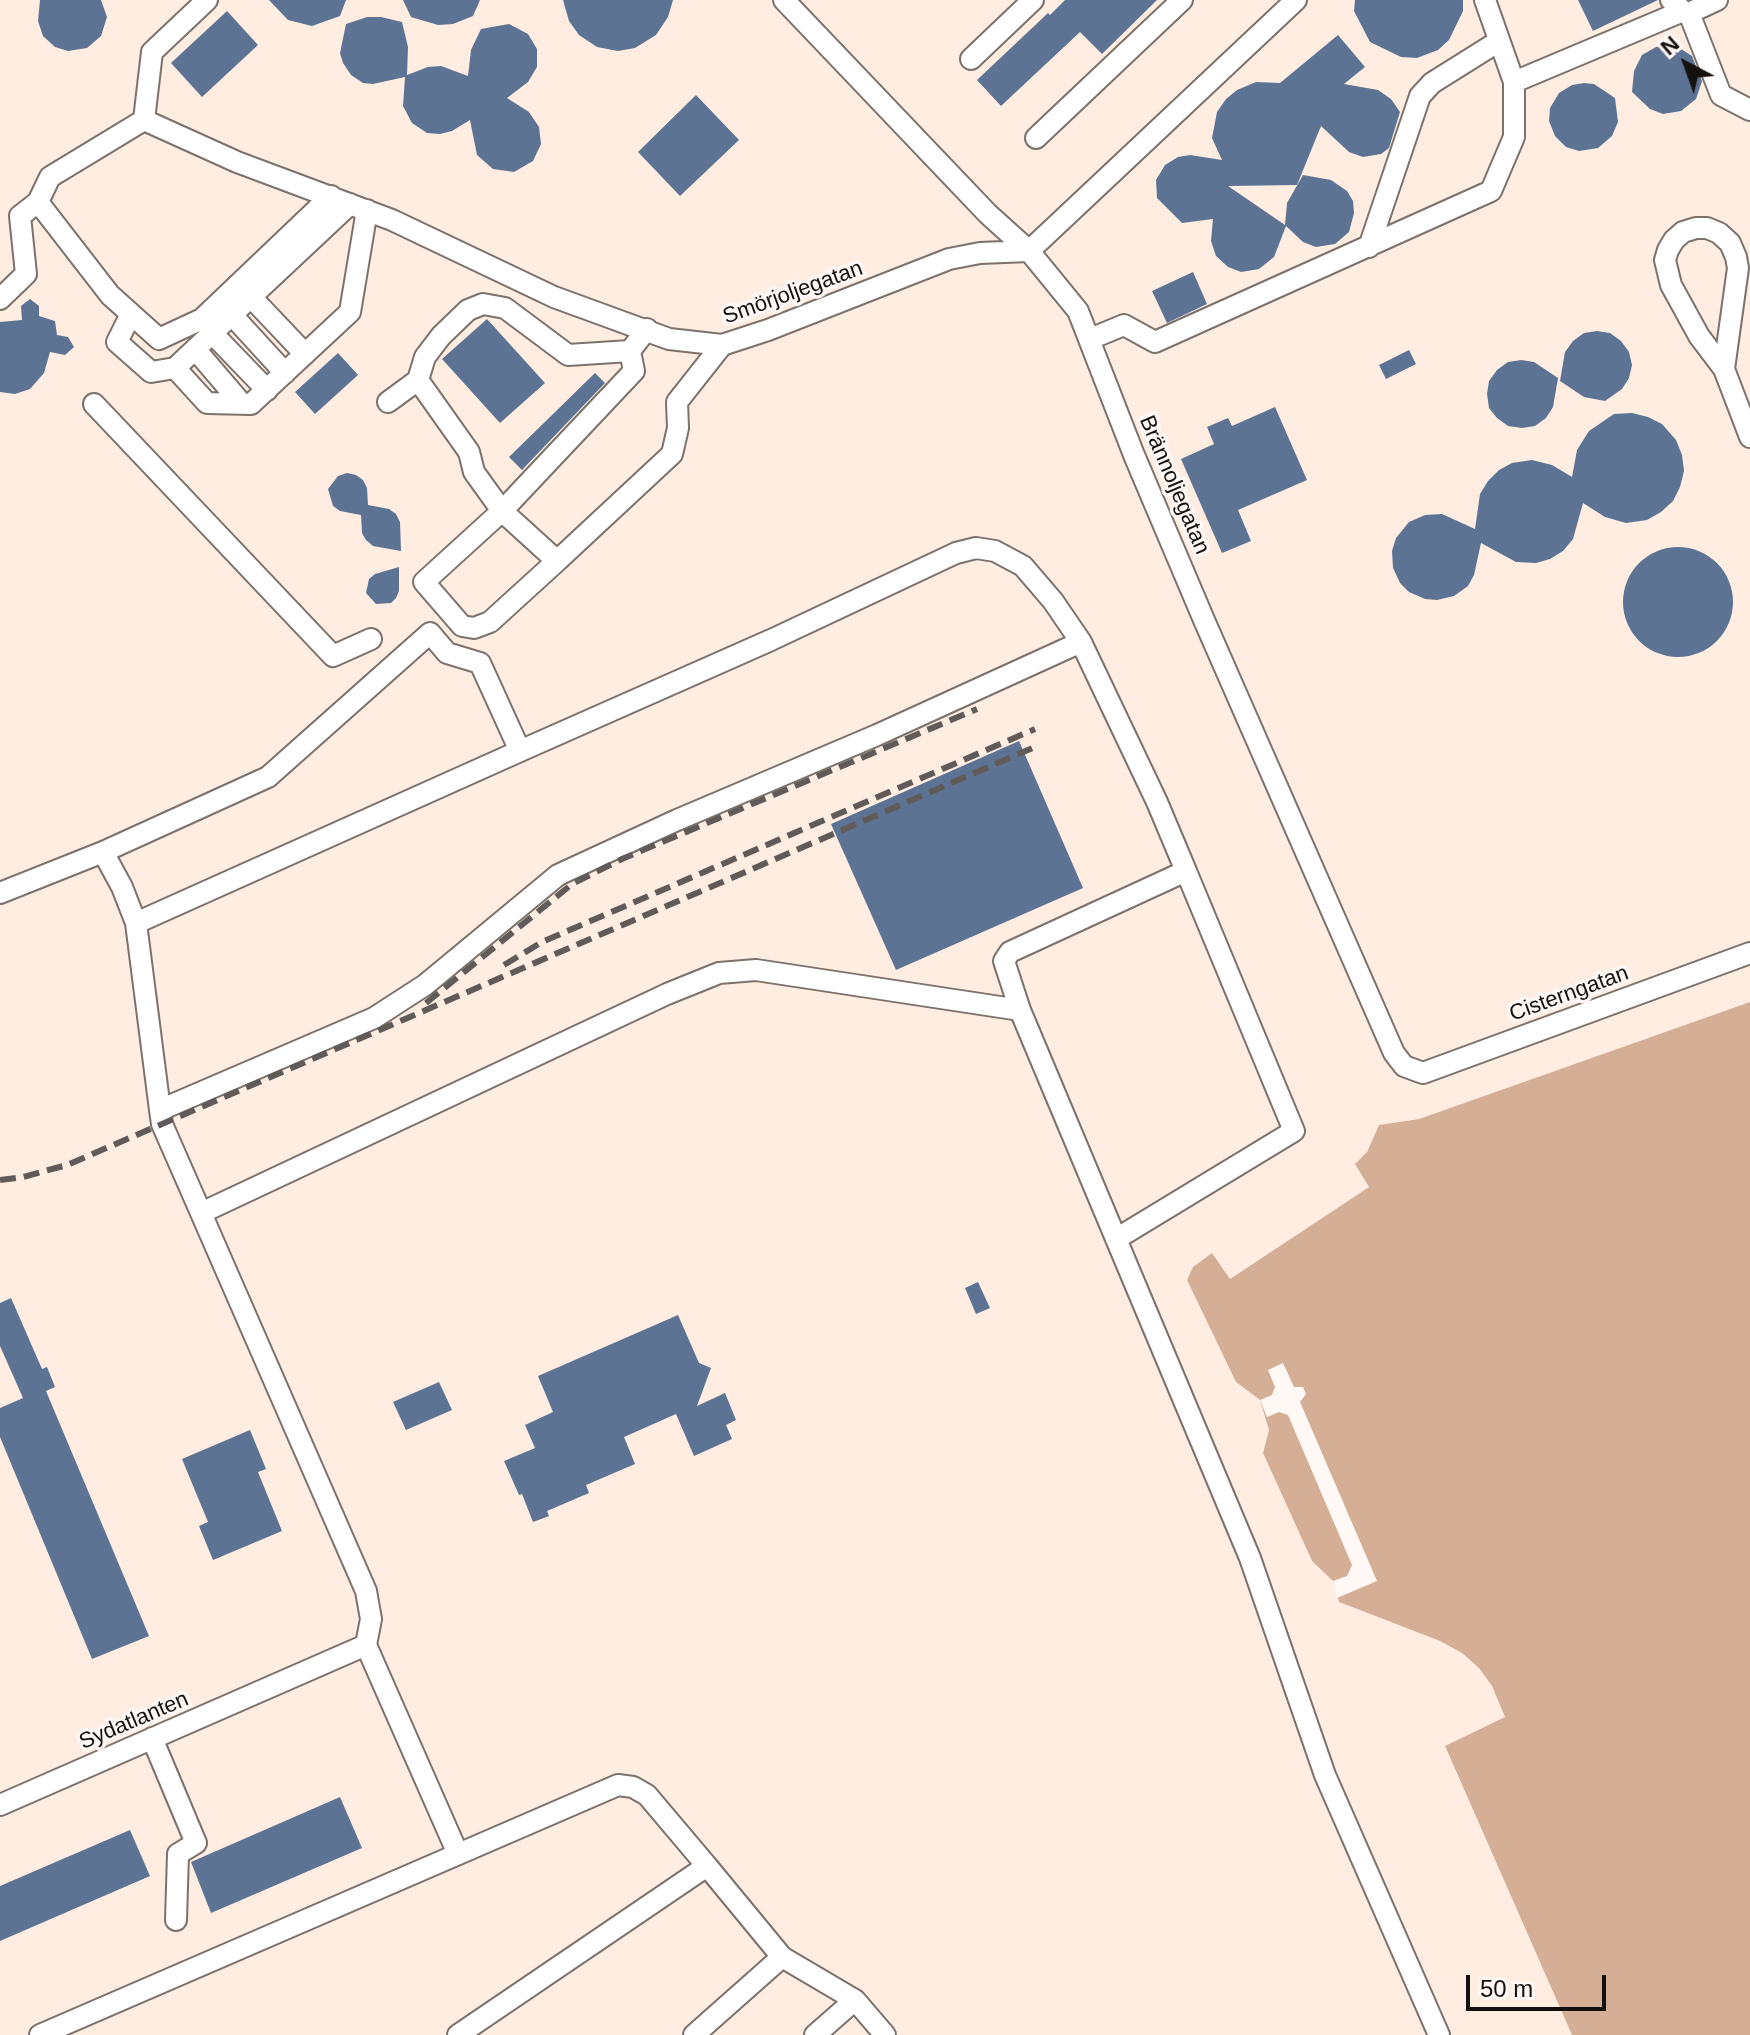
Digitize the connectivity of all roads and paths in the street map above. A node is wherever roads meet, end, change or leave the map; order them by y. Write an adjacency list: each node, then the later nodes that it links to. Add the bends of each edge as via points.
1 (207, 0): 13 (street, via 152,52)
2 (784, 0): 18 (street, Brännoljegatan)
3 (1033, 0): 10 (street)
4 (1182, 0): 14 (street)
5 (1296, 0): 18 (street)
6 (1485, 0): 9 (street)
7 (1671, 0): 11 (street, via 1683,11)
8 (1717, 0): 12 (street, via 1689,13 1721,95)
9 (1499, 41): 11 (street); 17 (street, via 1420,96)
10 (971, 59)
11 (1514, 82): 17 (street, via 1514,137 1491,191)
12 (1750, 110)
13 (144, 120): 15 (street, via 50,177); 16 (street, Smörjoljegatan)
14 (1036, 138)
15 (38, 202): 20 (street, via 20,216 26,274); 21 (street, via 110,295)
16 (349, 204): 19 (street); 21 (street, via 202,319 159,339); 23 (street, Smörjoljegatan, via 554,297); 29 (street, via 350,312)
17 (1369, 247): 25 (street, via 1155,342 1124,325)
18 (1029, 251): 25 (street, Brännoljegatan, via 1078,311); 26 (street, Smörjoljegatan, via 949,259)
19 (251, 297): 22 (street); 29 (street)
20 (0, 299)
21 (131, 314): 30 (street, via 117,342 151,372)
22 (232, 315): 24 (street); 32 (street)
23 (647, 329): 26 (street, Smörjoljegatan, via 669,339); 28 (street)
24 (212, 333): 27 (street); 34 (street)
25 (1090, 339): 50 (street, Brännoljegatan, via 1198,607)
26 (722, 345): 40 (street, via 677,402 672,454)
27 (195, 349): 30 (street); 37 (street)
28 (630, 351): 33 (street, via 568,355 505,308 483,304 468,310 441,336 425,357); 39 (street, via 634,371)
29 (305, 354): 32 (street)
30 (175, 368): 37 (street, via 207,403)
31 (1724, 369): 31 (street, via 1736,257 1719,233 1696,228 1674,240 1665,260 1671,285); 38 (street)
32 (285, 373): 34 (street)
33 (418, 380): 35 (street); 39 (street, via 469,452 474,472)
34 (267, 390): 37 (street, via 251,404)
35 (388, 402)
36 (94, 404): 41 (street, via 333,656)
37 (242, 404)
38 (1750, 437)
39 (502, 511): 40 (street); 40 (street, via 424,582 462,626 490,622)
40 (557, 561)
41 (371, 639)
42 (1081, 642): 43 (street, via 1023,566 976,548); 45 (street); 51 (street, via 558,875 425,985 374,1018)
43 (520, 751): 44 (street, via 480,663 447,653 430,633 268,777); 47 (street)
44 (103, 852): 46 (street); 47 (street)
45 (1186, 871): 49 (street, via 1010,952 1004,961); 53 (street, via 1294,1131)
46 (0, 893)
47 (136, 923): 51 (street)
48 (1750, 953): 50 (street, Cisterngatan, via 1423,1073)
49 (1020, 1010): 52 (street, via 756,970 719,973); 53 (street)
50 (1404, 1066)
51 (160, 1110): 52 (street)
52 (201, 1213): 54 (street, via 366,1591 371,1619)
53 (1116, 1239): 67 (street, via 1250,1558 1325,1775)
54 (366, 1645): 55 (street, Sydatlanten); 57 (street)
55 (152, 1738): 56 (street, Sydatlanten); 59 (street, via 196,1843 178,1854)
56 (0, 1805)
57 (458, 1854): 58 (street, via 618,1785 647,1795); 62 (street)
58 (707, 1866): 60 (street); 63 (street)
59 (176, 1920)
60 (782, 1957): 61 (street); 64 (street)
61 (855, 2000): 65 (street); 66 (street)
62 (40, 2035)
63 (458, 2035)
64 (694, 2035)
65 (815, 2035)
66 (885, 2035)
67 (1439, 2035)

